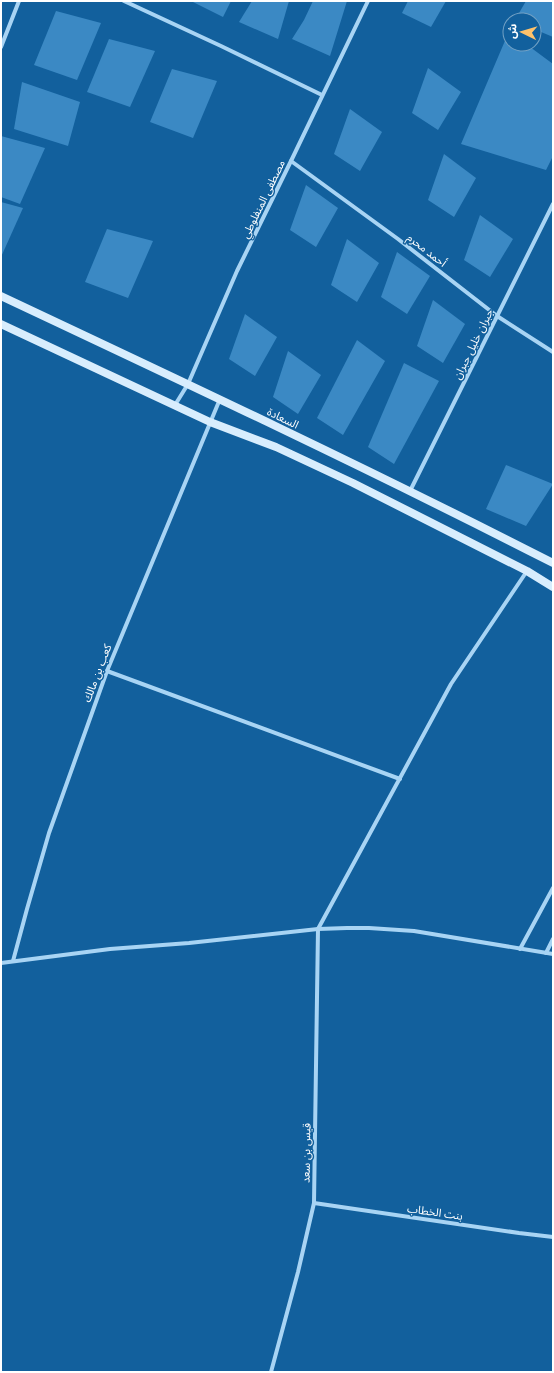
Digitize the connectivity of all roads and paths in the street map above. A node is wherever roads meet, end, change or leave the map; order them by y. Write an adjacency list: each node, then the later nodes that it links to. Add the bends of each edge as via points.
1 (19, 1): 4 (street)
2 (124, 1): 5 (street)
3 (368, 1): 5 (street, مصطفى المنفلوطي)
4 (1, 47)
5 (322, 95): 6 (street, مصطفى المنفلوطي)
6 (292, 161): 9 (street, أحمد محرم); 12 (street, مصطفى المنفلوطي, via 237,271)
7 (553, 204): 9 (street, جبران خليل جبران)
8 (1, 296): 12 (street, السعادة)
9 (497, 316): 11 (street, أحمد محرم); 16 (street, جبران خليل جبران)
10 (1, 324): 14 (street)
11 (553, 352)
12 (188, 384): 13 (street, السعادة); 14 (street, مصطفى المنفلوطي)
13 (220, 400): 15 (street, كعب بن مالك); 16 (street, السعادة)
14 (175, 406): 15 (street)
15 (210, 422): 18 (street, via 276,447 353,483); 20 (street, كعب بن مالك)
16 (410, 491): 17 (street, السعادة)
17 (553, 563)
18 (527, 571): 19 (street); 21 (street, via 451,684)
19 (553, 587)
20 (107, 671): 21 (street); 28 (street, كعب بن مالك, via 49,833)
21 (400, 779): 23 (street)
22 (553, 888): 25 (street)
23 (318, 929): 25 (street, via 369,928 414,931); 28 (street); 30 (street, قيس بن سعد)
24 (553, 939): 26 (street)
25 (520, 949): 26 (street)
26 (546, 953): 27 (street)
27 (553, 954)
28 (13, 961): 29 (street)
29 (1, 962)
30 (314, 1203): 31 (street, بنت الخطاب); 32 (street, قيس بن سعد)
31 (553, 1237)
32 (271, 1372)

